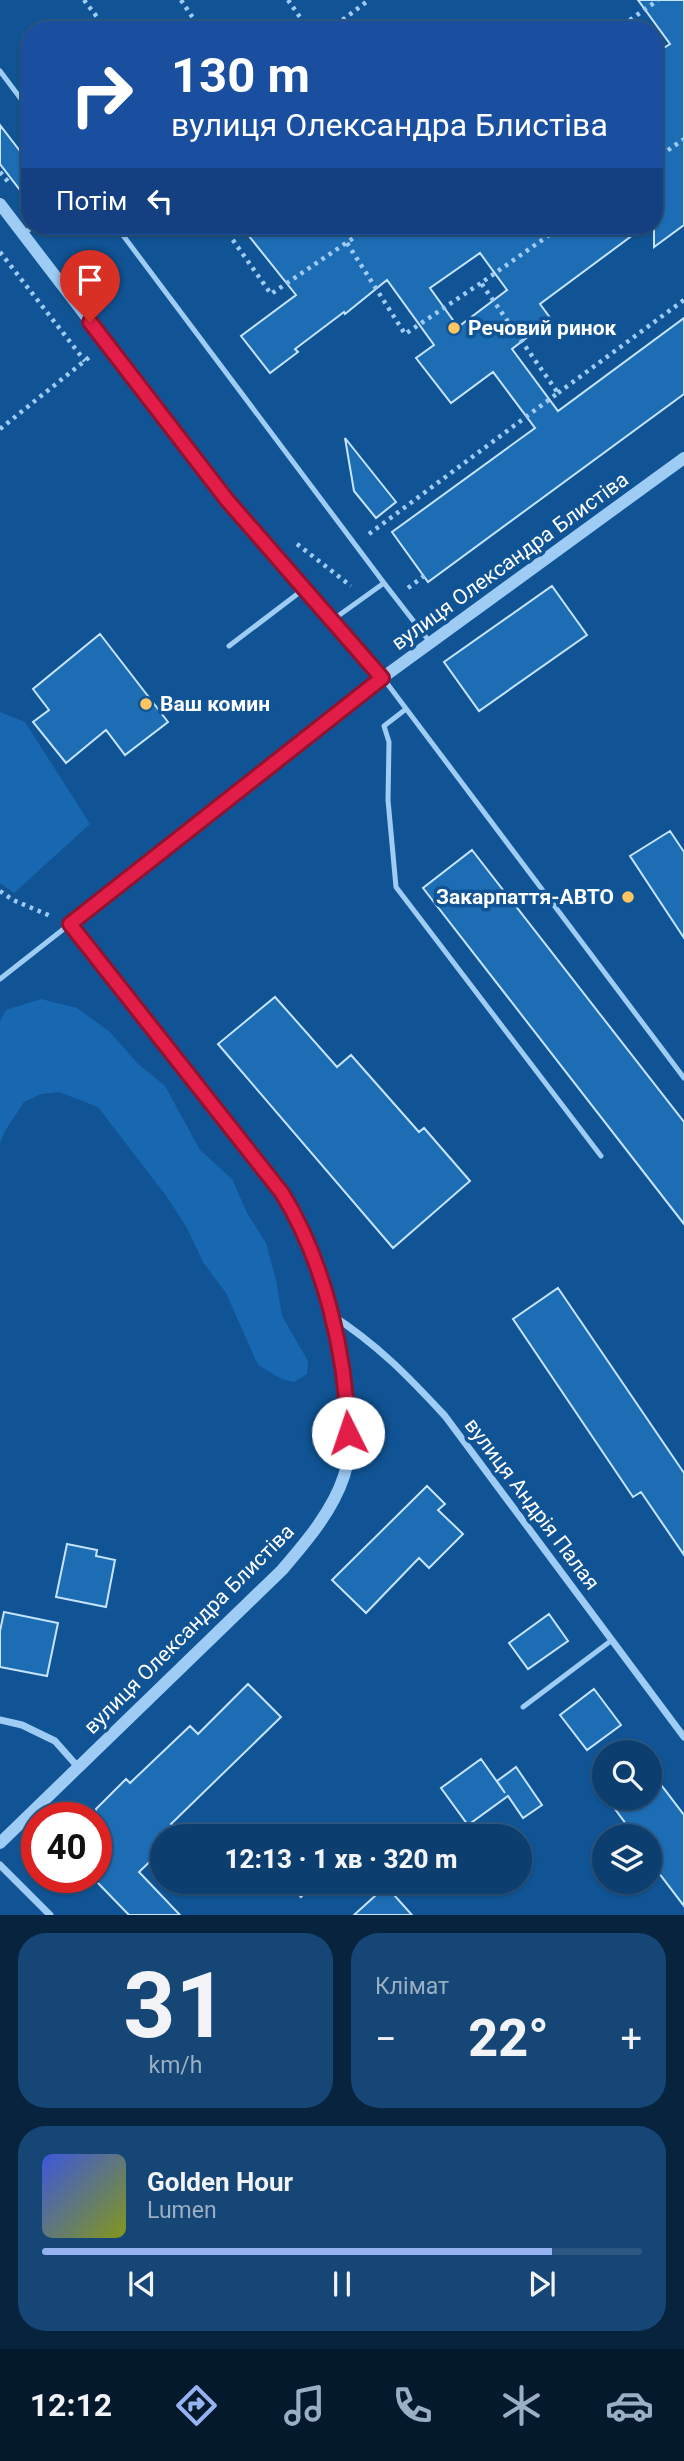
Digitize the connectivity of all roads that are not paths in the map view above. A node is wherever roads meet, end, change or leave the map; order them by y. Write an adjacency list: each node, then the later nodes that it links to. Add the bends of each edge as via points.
1 (0, 71): 2 (lane)
2 (21, 99)
3 (0, 204): 4 (street)
4 (21, 231)
5 (24, 235): 9 (street, via 227,500)
6 (123, 235): 8 (lane)
7 (684, 458): 11 (street, вулиця Олександра Блистіва)
8 (384, 583): 10 (lane); 11 (lane)
9 (304, 589): 10 (street); 12 (lane)
10 (331, 621): 13 (street)
11 (430, 643): 13 (street, вулиця Олександра Блистіва)
12 (229, 646)
13 (382, 678): 14 (lane); 15 (street, вулиця Олександра Блистіва)
14 (406, 709): 17 (lane); 18 (lane, via 384,726 389,742 388,800 396,887)
15 (70, 924): 16 (lane); 19 (street, вулиця Олександра Блистіва, via 282,1193 314,1254)
16 (0, 979)
17 (684, 1078)
18 (601, 1156)
19 (330, 1314): 20 (street, вулиця Андрія Палая, via 391,1359 445,1416); 24 (street, вулиця Олександра Блистіва, via 340,1356 348,1451 344,1475 330,1506 282,1570)
20 (612, 1640): 21 (lane); 23 (street, вулиця Андрія Палая)
21 (523, 1707)
22 (0, 1720): 24 (street, via 55,1741)
23 (684, 1737)
24 (78, 1767): 25 (street, вулиця Олександра Блистіва)
25 (0, 1843)
26 (0, 1865): 27 (street)
27 (50, 1915)

